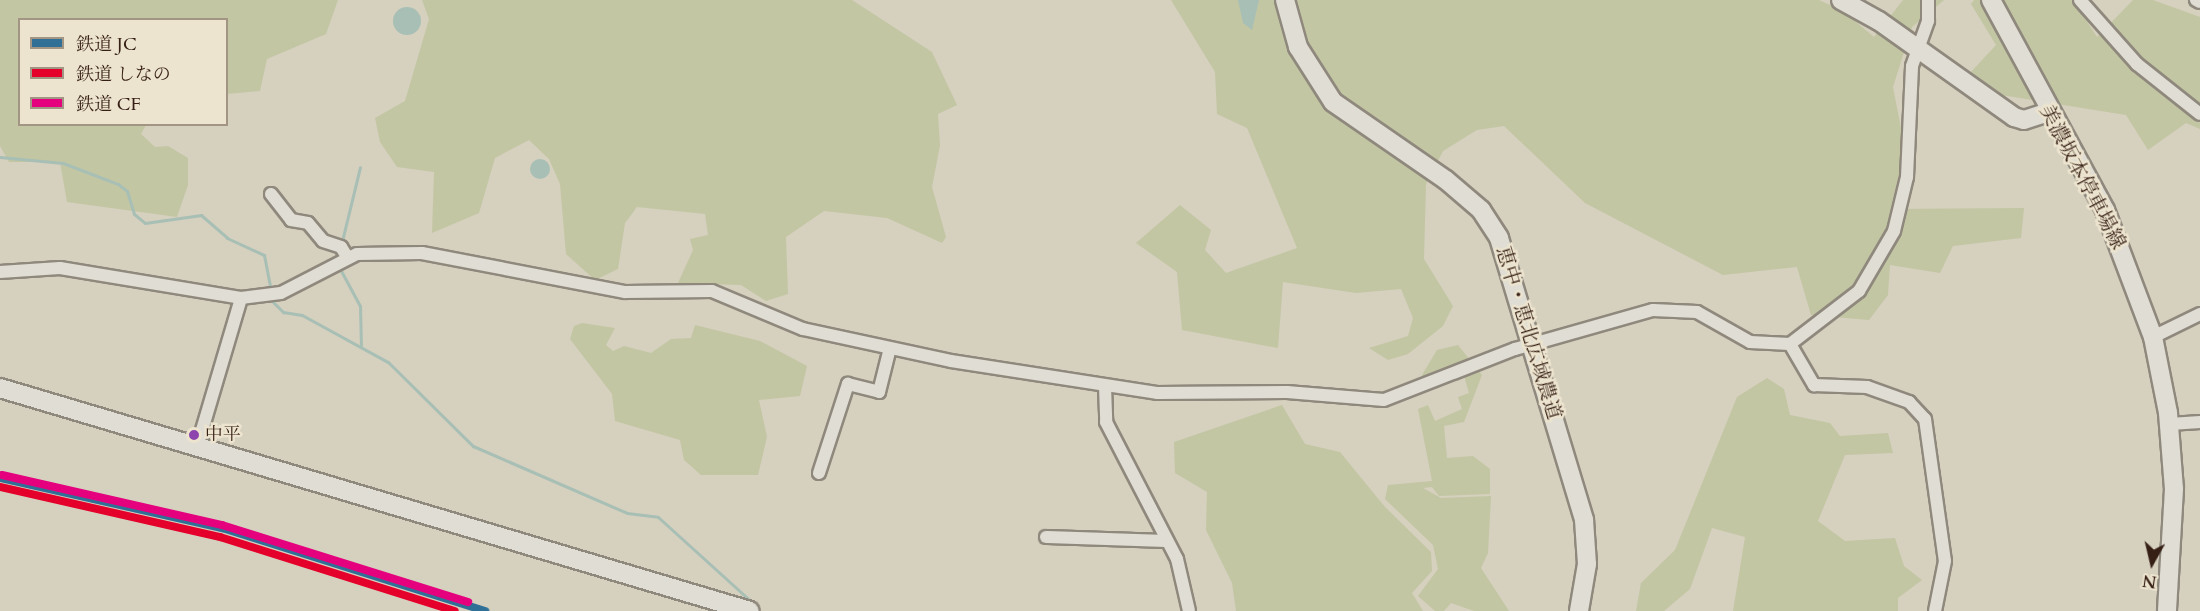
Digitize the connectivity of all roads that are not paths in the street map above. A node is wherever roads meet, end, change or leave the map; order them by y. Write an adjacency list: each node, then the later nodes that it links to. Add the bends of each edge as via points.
1 (1286, 0): 16 (street, 恵中・恵北広域農道, via 1298,47 1333,102 1481,210 1507,256)
2 (1840, 0): 6 (street)
3 (1928, 0): 6 (street, via 1928,21)
4 (1991, 0): 7 (street, 美濃坂本停車場線)
5 (2080, 0): 8 (street, via 2137,64)
6 (1919, 50): 7 (street, via 2020,119); 15 (street, via 1909,95 1904,196 1894,231 1859,291)
7 (2048, 112): 14 (street, 美濃坂本停車場線, via 2104,210)
8 (2200, 114)
9 (271, 194): 10 (street, via 291,220 308,223 323,241 341,247)
10 (348, 258): 12 (street, via 281,294); 17 (street, via 369,251 422,252 625,292 712,291 803,329)
11 (0, 272): 12 (street, via 60,268)
12 (241, 298): 22 (street)
13 (2200, 314): 14 (street)
14 (2153, 337): 21 (street, 美濃坂本停車場線)
15 (1790, 344): 16 (street, via 1750,342 1705,315 1676,310 1634,314); 29 (street, via 1814,385 1867,387 1909,402 1925,419 1945,561)
16 (1533, 345): 18 (street, via 1372,401 1287,392 1157,393); 28 (street, 恵中・恵北広域農道, via 1584,520 1587,564)
17 (890, 348): 18 (street); 23 (street, via 879,392 848,384)
18 (1105, 386): 25 (street, via 1106,422)
19 (0, 388): 22 (street)
20 (2200, 422): 21 (street)
21 (2170, 424): 30 (street, 美濃坂本停車場線, via 2175,535)
22 (197, 447): 26 (street)
23 (819, 473)
24 (1046, 537): 25 (street)
25 (1167, 541): 27 (street)
26 (750, 611)
27 (1189, 611)
28 (1579, 611)
29 (1935, 611)
30 (2167, 611)

